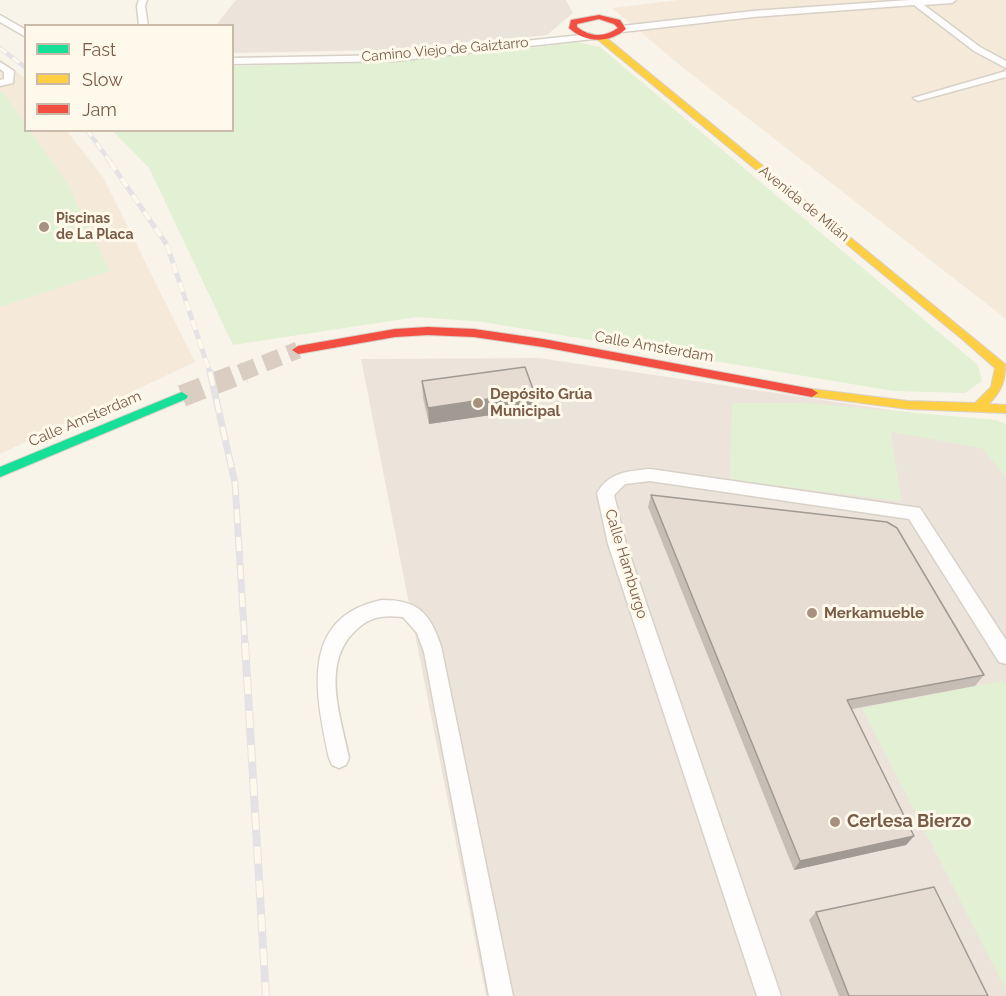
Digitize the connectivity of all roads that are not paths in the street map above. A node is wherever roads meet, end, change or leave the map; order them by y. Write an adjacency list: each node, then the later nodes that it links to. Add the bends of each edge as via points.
1 (143, 0): 7 (street)
2 (952, 0): 3 (street)
3 (914, 1): 9 (street); 15 (street, via 977,49)
4 (586, 4): 5 (street)
5 (592, 17): 8 (street, via 574,22); 9 (street)
6 (0, 18): 10 (street)
7 (144, 24)
8 (573, 28): 11 (street, Avenida de Milán); 12 (street, Camino Viejo de Gaiztarro)
9 (619, 28): 11 (street); 20 (street, Avenida de Milán)
10 (24, 33)
11 (595, 37): 12 (street, Camino Viejo de Gaiztarro); 20 (street, Avenida de Milán)
12 (550, 40): 13 (street, Camino Viejo de Gaiztarro, via 395,58)
13 (234, 61)
14 (0, 65): 17 (street, via 9,71)
15 (1006, 65)
16 (1006, 74): 18 (street)
17 (4, 82)
18 (918, 98)
19 (298, 350): 22 (street, Calle Amsterdam, via 364,336 429,331 500,337 870,400)
20 (1004, 364): 22 (street, via 997,388)
21 (182, 396): 24 (street, Calle Amsterdam)
22 (978, 408): 23 (street, Calle Amsterdam)
23 (1006, 409)
24 (0, 472)
25 (1006, 656): 28 (street, Calle Hamburgo, via 914,513 650,475 621,478 604,493 616,544)
26 (339, 758): 27 (street, via 326,676 330,653 342,630 362,613 389,608 407,610 428,632 433,652)
27 (501, 996)
28 (769, 996)

